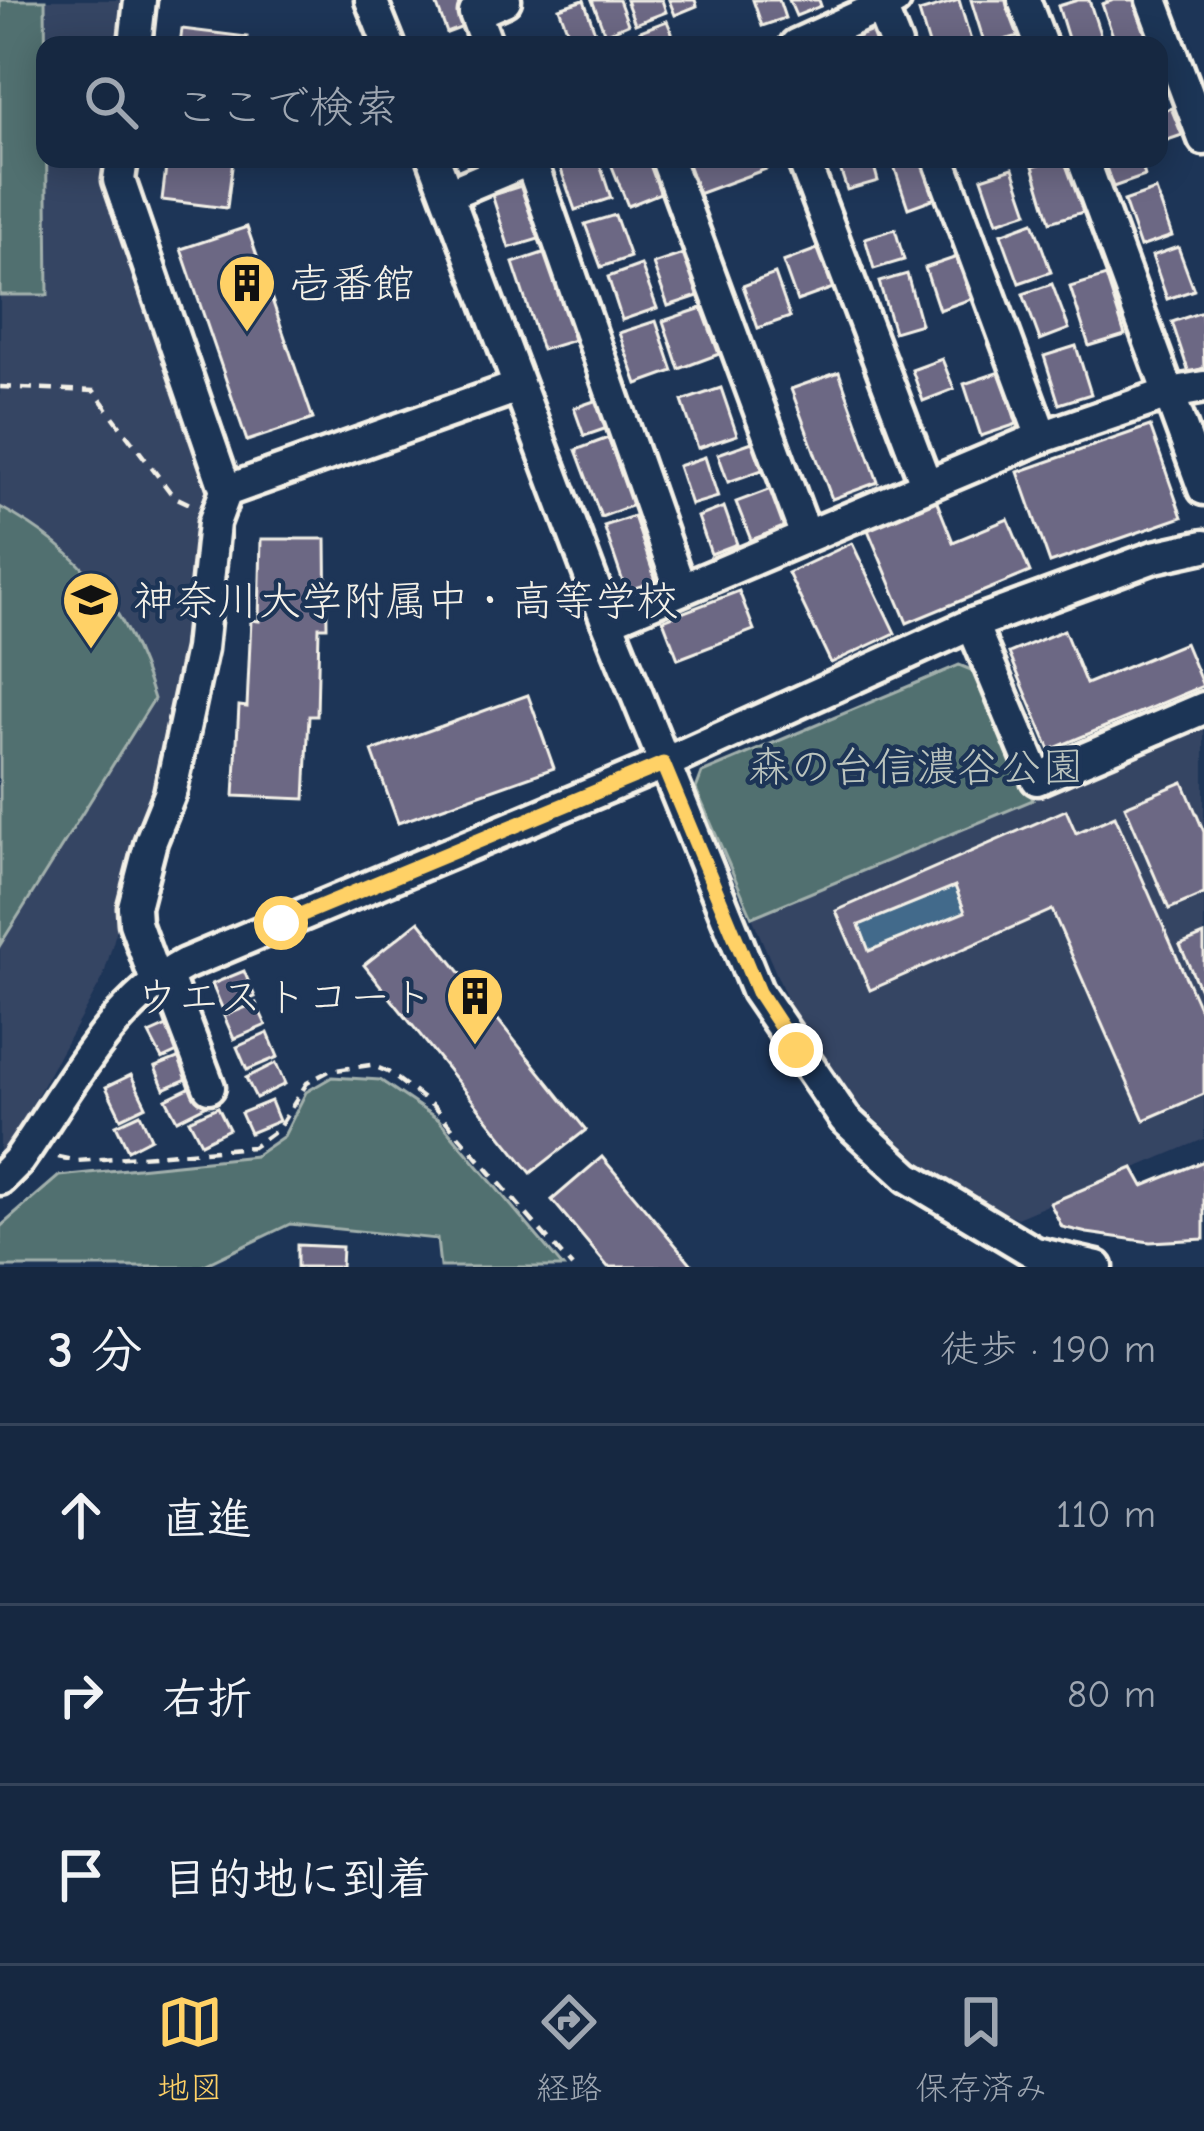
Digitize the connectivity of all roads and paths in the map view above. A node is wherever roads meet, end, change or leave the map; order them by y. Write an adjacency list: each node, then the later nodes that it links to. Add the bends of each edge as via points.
1 (140, 0): 7 (street)
2 (371, 0): 8 (street)
3 (506, 0): 9 (street, via 475,13)
4 (1024, 0): 12 (street)
5 (1152, 0): 13 (street)
6 (885, 2): 10 (street); 11 (street)
7 (136, 36)
8 (385, 36)
9 (484, 36)
10 (815, 36)
11 (894, 36)
12 (1037, 36)
13 (1165, 36)
14 (1168, 43): 15 (street)
15 (1204, 139)
16 (121, 168): 32 (street)
17 (438, 168): 24 (street)
18 (510, 168): 24 (street)
19 (534, 168): 35 (street)
20 (670, 168): 33 (street)
21 (806, 168): 30 (street)
22 (942, 168): 29 (street)
23 (1086, 168): 28 (street)
24 (448, 194): 27 (street)
25 (0, 387): 32 (path, via 94,391 173,496)
26 (1204, 387): 28 (street)
27 (518, 388): 32 (street); 36 (street)
28 (1171, 393): 29 (street); 31 (street)
29 (1042, 437): 30 (street)
30 (926, 484): 33 (street)
31 (1204, 489)
32 (222, 503): 40 (street, via 170,794 134,907)
33 (806, 536): 35 (street)
34 (1204, 546): 37 (street)
35 (680, 588): 36 (street)
36 (607, 621): 39 (street)
37 (972, 624): 38 (street, via 1037,779); 39 (street)
38 (1204, 708)
39 (663, 764): 40 (street); 44 (street, via 758,992 845,1120 908,1177)
40 (161, 978): 41 (street); 43 (street, via 125,1011)
41 (209, 1087)
42 (58, 1157): 45 (path, via 253,1147 278,1129 308,1083 371,1065 433,1106)
43 (0, 1179)
44 (1033, 1260): 46 (street)
45 (572, 1267)
46 (1096, 1267)

